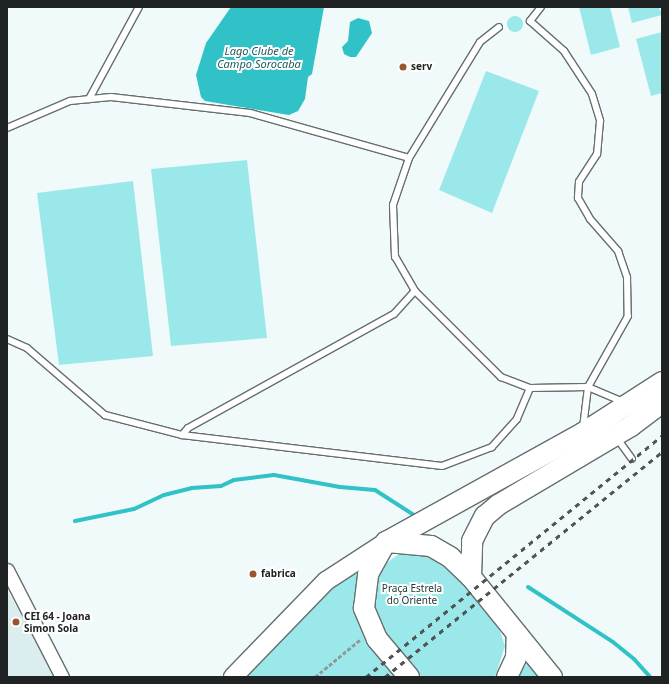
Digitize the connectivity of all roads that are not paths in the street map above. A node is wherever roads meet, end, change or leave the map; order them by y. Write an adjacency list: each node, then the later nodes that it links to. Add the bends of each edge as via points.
1 (139, 7): 4 (lane)
2 (541, 7): 10 (lane, via 530,21 564,51 592,94 600,122 597,154 579,182 578,198 590,219 618,251 627,278 628,316)
3 (499, 27): 6 (lane, via 480,42)
4 (89, 99): 5 (lane, via 70,101); 6 (lane, via 111,98 250,114)
5 (7, 128)
6 (409, 158): 7 (lane, via 393,205 395,257)
7 (414, 291): 11 (lane, via 501,377); 15 (lane, via 394,314 188,428)
8 (7, 339): 15 (lane, via 27,348 105,415)
9 (662, 382): 13 (main road)
10 (588, 387): 11 (lane); 13 (lane); 14 (lane)
11 (530, 388): 15 (lane, via 516,419 492,447 442,466)
12 (662, 403): 16 (main road)
13 (630, 404): 14 (main road)
14 (583, 434): 18 (main road)
15 (182, 435)
16 (615, 436): 17 (lane); 20 (main road, via 498,505 485,516 472,541)
17 (632, 459)
18 (386, 542): 20 (main road, via 416,544 438,549 460,565); 23 (main road, via 326,581); 24 (main road, via 372,564 365,585 364,608 371,630)
19 (7, 570): 22 (street)
20 (471, 577): 21 (main road)
21 (517, 634): 25 (main road, via 516,658); 26 (main road)
22 (62, 677)
23 (232, 677)
24 (409, 677)
25 (507, 677)
26 (552, 677)

